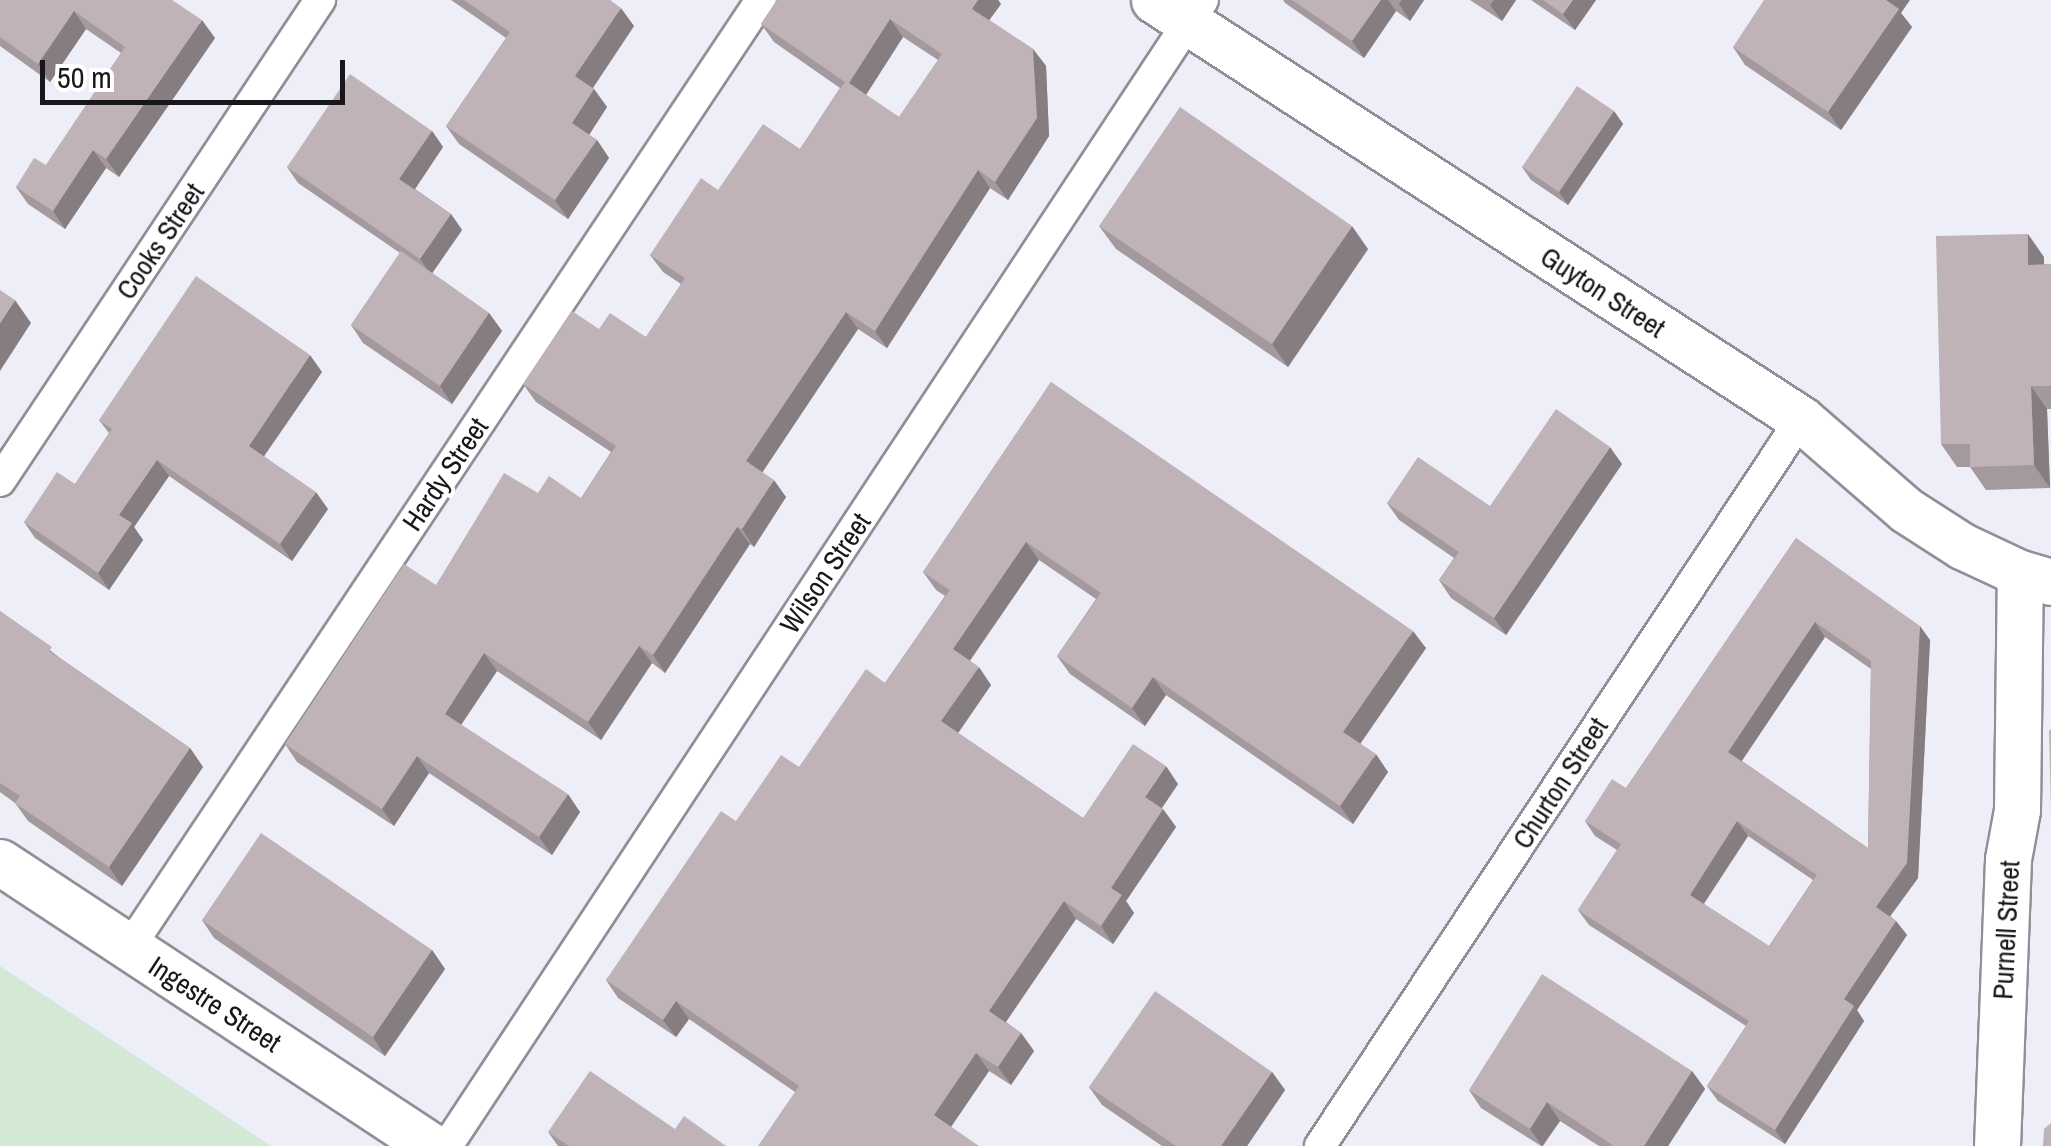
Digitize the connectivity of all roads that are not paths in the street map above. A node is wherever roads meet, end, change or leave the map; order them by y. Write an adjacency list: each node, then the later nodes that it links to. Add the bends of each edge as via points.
1 (320, 0): 5 (street, Cooks Street)
2 (761, 0): 10 (street, Hardy Street)
3 (1182, 8): 4 (main road, Guyton Street); 12 (street, Wilson Street)
4 (1801, 419): 6 (main road, Guyton Street, via 1906,510 1962,546); 13 (street, Churton Street)
5 (0, 482)
6 (2035, 578): 8 (main road, Purnell Street)
7 (2051, 672): 8 (main road)
8 (2016, 714): 14 (main road, Purnell Street, via 2017,810 2008,859)
9 (0, 862): 10 (main road, Ingestre Street)
10 (129, 948): 11 (main road, Ingestre Street)
11 (430, 1146)
12 (446, 1146)
13 (1320, 1146)
14 (1996, 1146)

